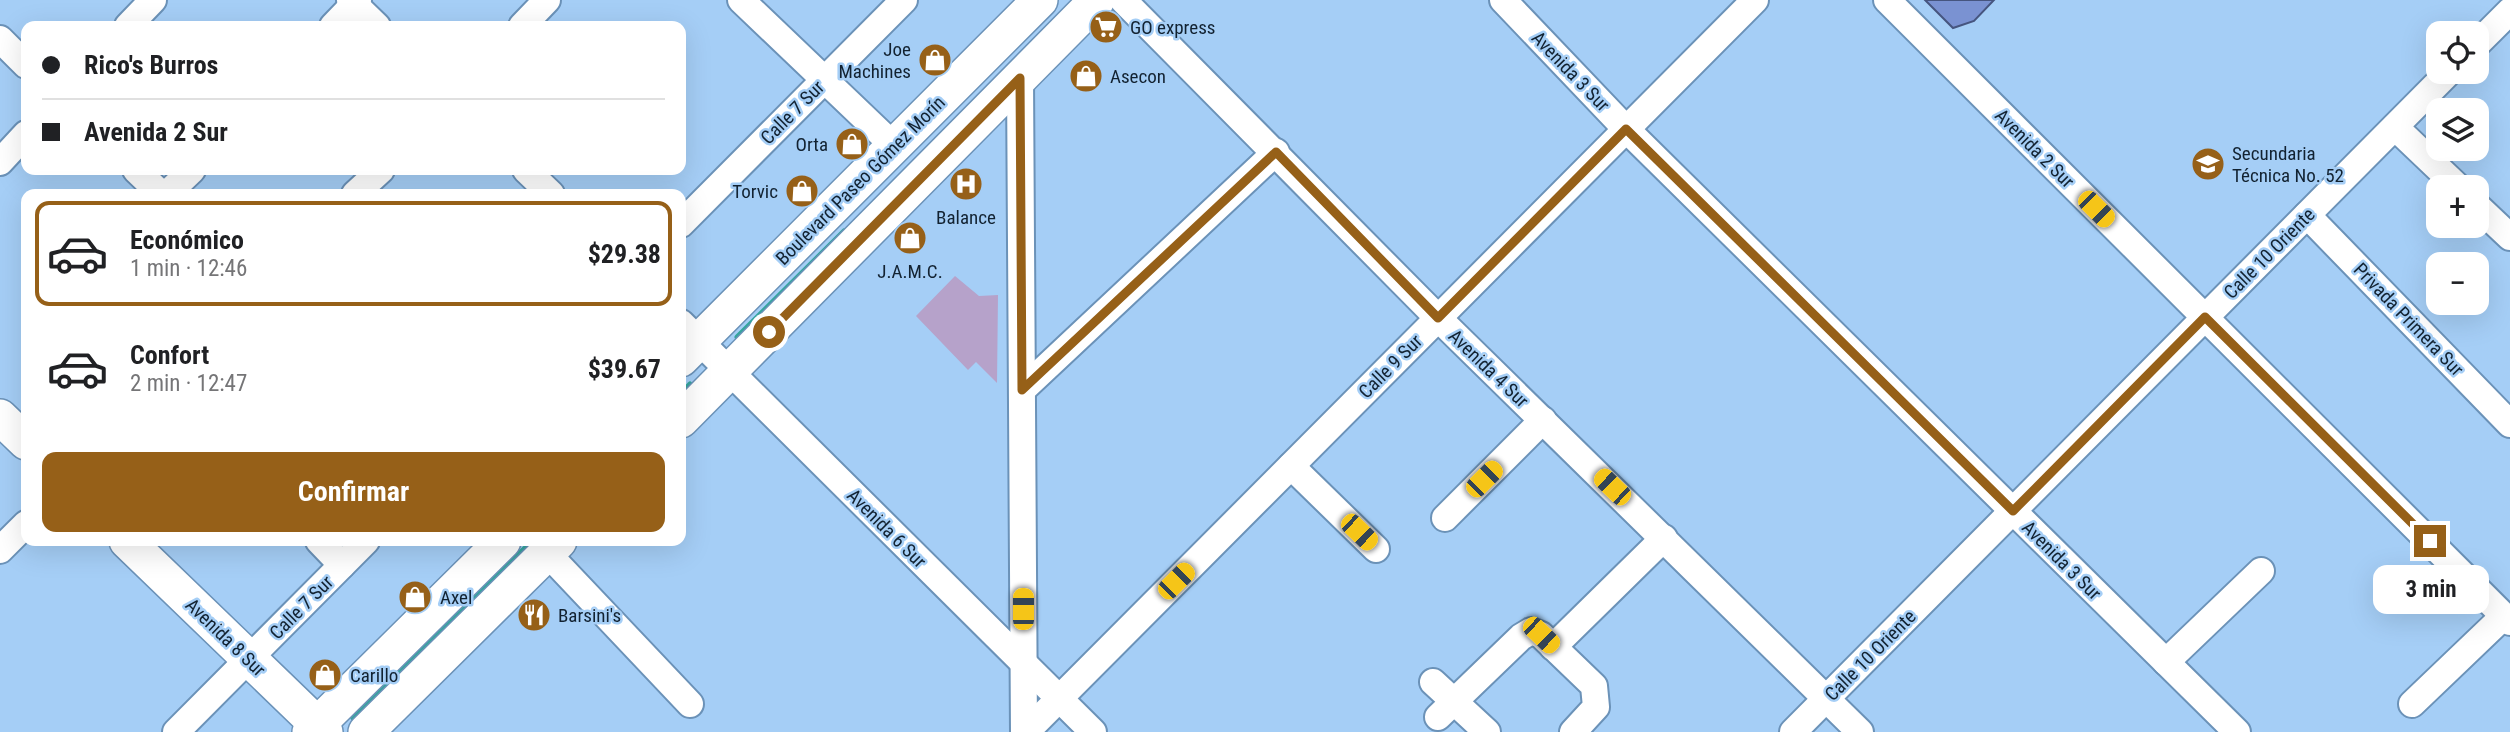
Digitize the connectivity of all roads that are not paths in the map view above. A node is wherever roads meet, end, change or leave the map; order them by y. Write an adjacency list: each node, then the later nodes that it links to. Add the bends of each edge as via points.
1 (153, 0): 13 (street)
2 (547, 0): 16 (street)
3 (741, 0): 21 (street)
4 (904, 0): 21 (street, Calle 7 Sur)
5 (1097, 0): 20 (main road)
6 (1123, 0): 27 (street, Avenida 4 Sur)
7 (1503, 0): 24 (street, Avenida 3 Sur)
8 (1755, 0): 24 (street, Calle 9 Sur)
9 (1888, 0): 42 (street, Avenida 2 Sur)
10 (354, 1): 14 (street); 15 (street)
11 (1038, 1): 20 (main road, via 1022,50); 26 (main road, Boulevard Paseo Gómez Morín)
12 (2507, 20): 17 (street)
13 (133, 21)
14 (336, 21)
15 (372, 21)
16 (527, 21)
17 (2489, 35)
18 (0, 39): 19 (street)
19 (21, 60)
20 (1020, 78): 45 (main road); 46 (street)
21 (824, 80): 26 (street); 40 (street, Calle 7 Sur)
22 (2437, 84): 23 (street, Calle 10 Oriente)
23 (2395, 127): 33 (street); 38 (street, Calle 10 Oriente)
24 (1626, 129): 43 (street, Calle 9 Sur); 53 (street, Avenida 3 Sur)
25 (21, 139): 28 (street)
26 (894, 146): 44 (main road, Boulevard Paseo Gómez Morín)
27 (1276, 152): 43 (street, Avenida 4 Sur); 46 (street)
28 (0, 162)
29 (141, 175): 34 (street)
30 (186, 175): 35 (street)
31 (375, 175): 36 (street)
32 (531, 175): 37 (street)
33 (2445, 175)
34 (156, 189)
35 (172, 189)
36 (360, 189)
37 (546, 189)
38 (2307, 215): 42 (street, Calle 10 Oriente); 50 (street, Privada Primera Sur)
39 (2489, 217): 41 (street)
40 (686, 219)
41 (2510, 237)
42 (2205, 317): 53 (street, Calle 10 Oriente); 66 (street, Avenida 2 Sur)
43 (1438, 318): 49 (street, Avenida 4 Sur); 52 (street, Calle 9 Sur)
44 (687, 341): 45 (street, Avenida 6 Sur)
45 (730, 372): 47 (main road); 70 (street, Avenida 6 Sur)
46 (1022, 390): 70 (street)
47 (686, 415)
48 (0, 416): 51 (main road)
49 (1543, 420): 54 (street); 56 (street, Avenida 4 Sur)
50 (2510, 424)
51 (21, 437)
52 (1291, 466): 62 (street); 72 (street, Calle 9 Sur)
53 (2013, 511): 69 (street, Avenida 3 Sur); 73 (street, Calle 10 Oriente)
54 (1445, 518)
55 (21, 529): 63 (street)
56 (1664, 538): 67 (street); 73 (street, Avenida 4 Sur)
57 (132, 546): 68 (main road, Avenida 8 Sur)
58 (324, 546): 64 (street)
59 (361, 546): 64 (street, Calle 7 Sur)
60 (498, 546): 77 (main road)
61 (553, 547): 74 (street); 79 (main road)
62 (1376, 549)
63 (0, 550)
64 (342, 565): 68 (street, Calle 7 Sur)
65 (2261, 571): 69 (street)
66 (2507, 619): 75 (street)
67 (1553, 647): 76 (street, via 1531,631); 83 (street, via 1596,693 1595,707)
68 (248, 659): 77 (main road, Avenida 8 Sur); 78 (street, Calle 7 Sur)
69 (2166, 662): 86 (street, Avenida 3 Sur)
70 (1023, 663): 72 (street, Avenida 6 Sur); 80 (street)
71 (1433, 681): 76 (street)
72 (1059, 698): 80 (street, Calle 9 Sur); 81 (street, Avenida 6 Sur)
73 (1826, 699): 84 (street, Calle 10 Oriente); 85 (street, Avenida 4 Sur)
74 (690, 704)
75 (2412, 704)
76 (1446, 710): 82 (street)
77 (318, 730)
78 (176, 732)
79 (366, 732)
80 (1025, 732)
81 (1093, 732)
82 (1487, 732)
83 (1573, 732)
84 (1793, 732)
85 (1860, 732)
86 (2237, 732)

